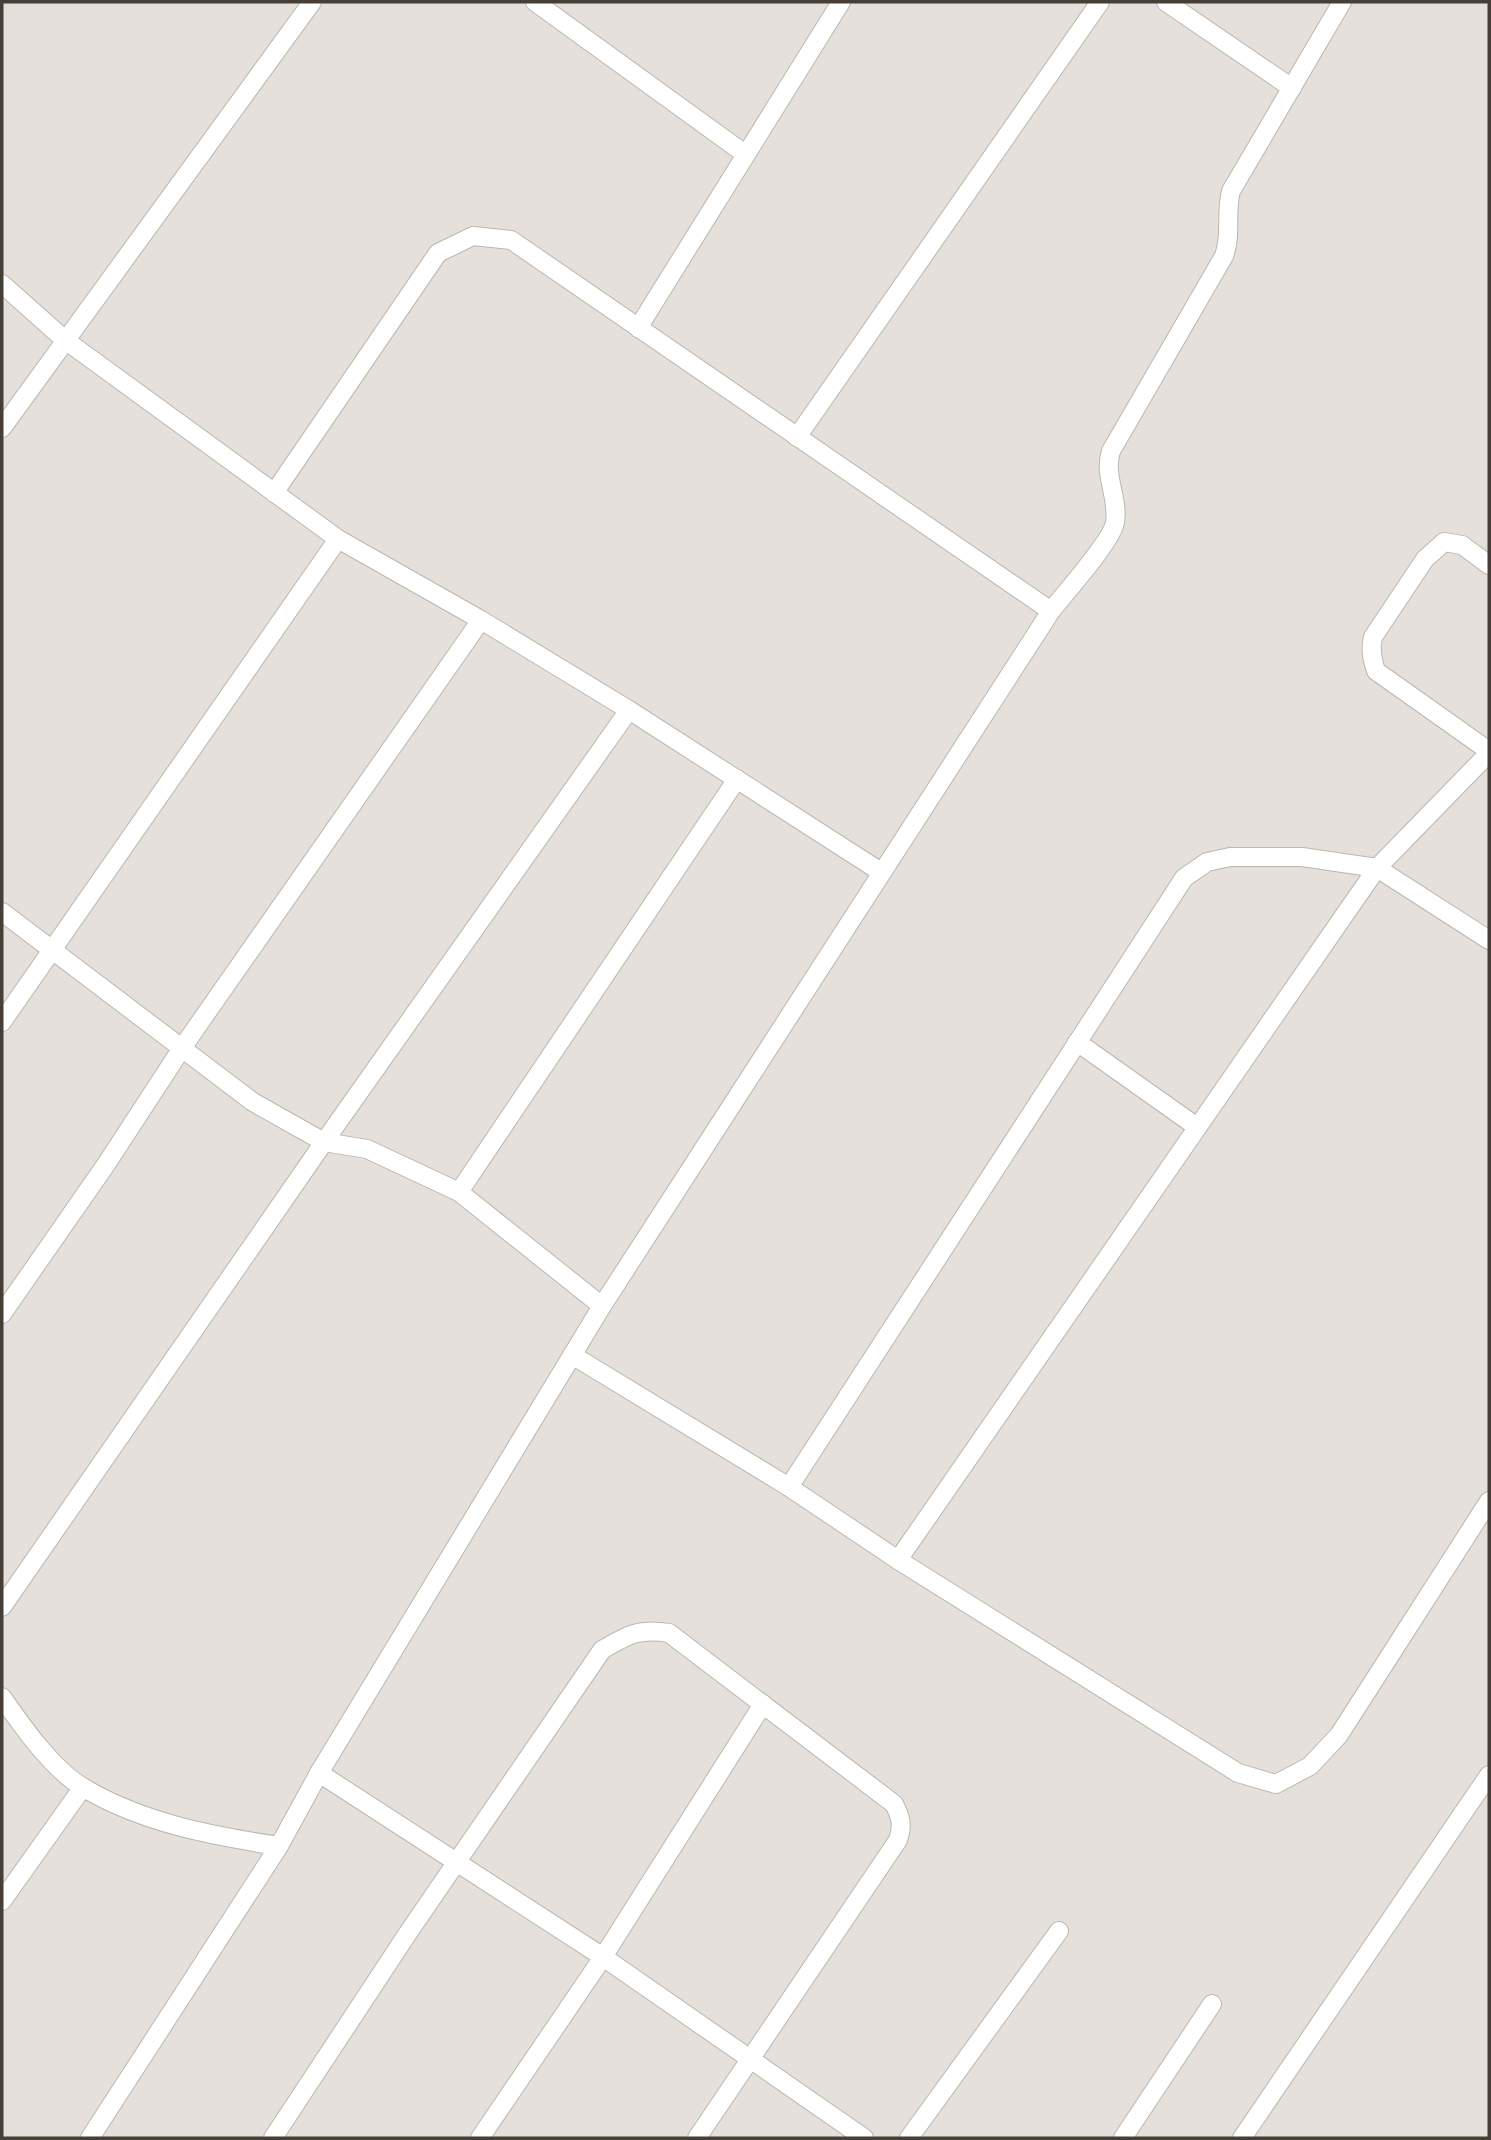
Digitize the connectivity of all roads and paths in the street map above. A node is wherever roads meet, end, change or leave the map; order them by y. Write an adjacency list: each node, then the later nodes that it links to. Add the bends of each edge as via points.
1 (313, 2): 11 (lane)
2 (535, 2): 8 (lane)
3 (841, 2): 8 (lane)
4 (1100, 2): 13 (lane)
5 (1166, 2): 7 (lane)
6 (1342, 2): 7 (lane)
7 (1292, 88): 17 (lane, via 1231,191 1224,256 1111,451 1112,532)
8 (745, 154): 10 (lane)
9 (2, 284): 11 (lane)
10 (638, 328): 13 (lane); 14 (lane, via 511,240 473,236 438,253)
11 (65, 340): 12 (lane); 14 (lane)
12 (2, 428)
13 (797, 437): 17 (lane)
14 (274, 493): 15 (lane)
15 (338, 539): 18 (lane); 26 (lane)
16 (1489, 565): 20 (lane, via 1462,545 1444,542 1425,559 1371,646 1376,671)
17 (1051, 611): 23 (lane)
18 (481, 620): 19 (lane); 29 (lane)
19 (629, 710): 21 (lane); 31 (lane)
20 (1489, 752): 22 (lane)
21 (737, 779): 23 (lane); 32 (lane)
22 (1377, 868): 25 (lane); 28 (lane, via 1302,857 1230,857 1207,862 1184,878); 30 (lane)
23 (881, 872): 33 (lane)
24 (2, 912): 26 (lane)
25 (1489, 940)
26 (52, 950): 27 (lane); 29 (lane)
27 (2, 1022)
28 (1077, 1042): 30 (lane); 36 (lane)
29 (182, 1048): 31 (lane, via 253,1102); 34 (lane)
30 (1198, 1127): 38 (lane)
31 (324, 1142): 32 (lane, via 367,1149); 39 (lane)
32 (459, 1192): 33 (lane)
33 (601, 1306): 35 (lane)
34 (2, 1314)
35 (572, 1355): 36 (lane); 42 (lane)
36 (789, 1486): 38 (lane)
37 (1489, 1501): 38 (lane, via 1339,1735 1310,1766 1276,1784 1238,1773)
38 (898, 1560)
39 (2, 1607)
40 (2, 1697): 44 (lane, via 50,1758)
41 (763, 1704): 46 (lane, via 669,1633 649,1630 630,1634 602,1650); 49 (lane); 51 (lane, via 894,1804 902,1828)
42 (319, 1773): 45 (lane); 46 (lane)
43 (1489, 1775): 59 (lane)
44 (83, 1787): 45 (lane, via 135,1811 209,1835); 47 (lane)
45 (279, 1846): 52 (lane)
46 (457, 1863): 49 (lane); 53 (lane)
47 (2, 1900)
48 (1059, 1931): 57 (lane)
49 (603, 1957): 51 (lane); 54 (lane)
50 (1212, 2004): 58 (lane)
51 (752, 2059): 55 (lane); 56 (lane)
52 (90, 2138)
53 (273, 2138)
54 (480, 2138)
55 (697, 2138)
56 (864, 2138)
57 (909, 2138)
58 (1123, 2138)
59 (1242, 2138)

